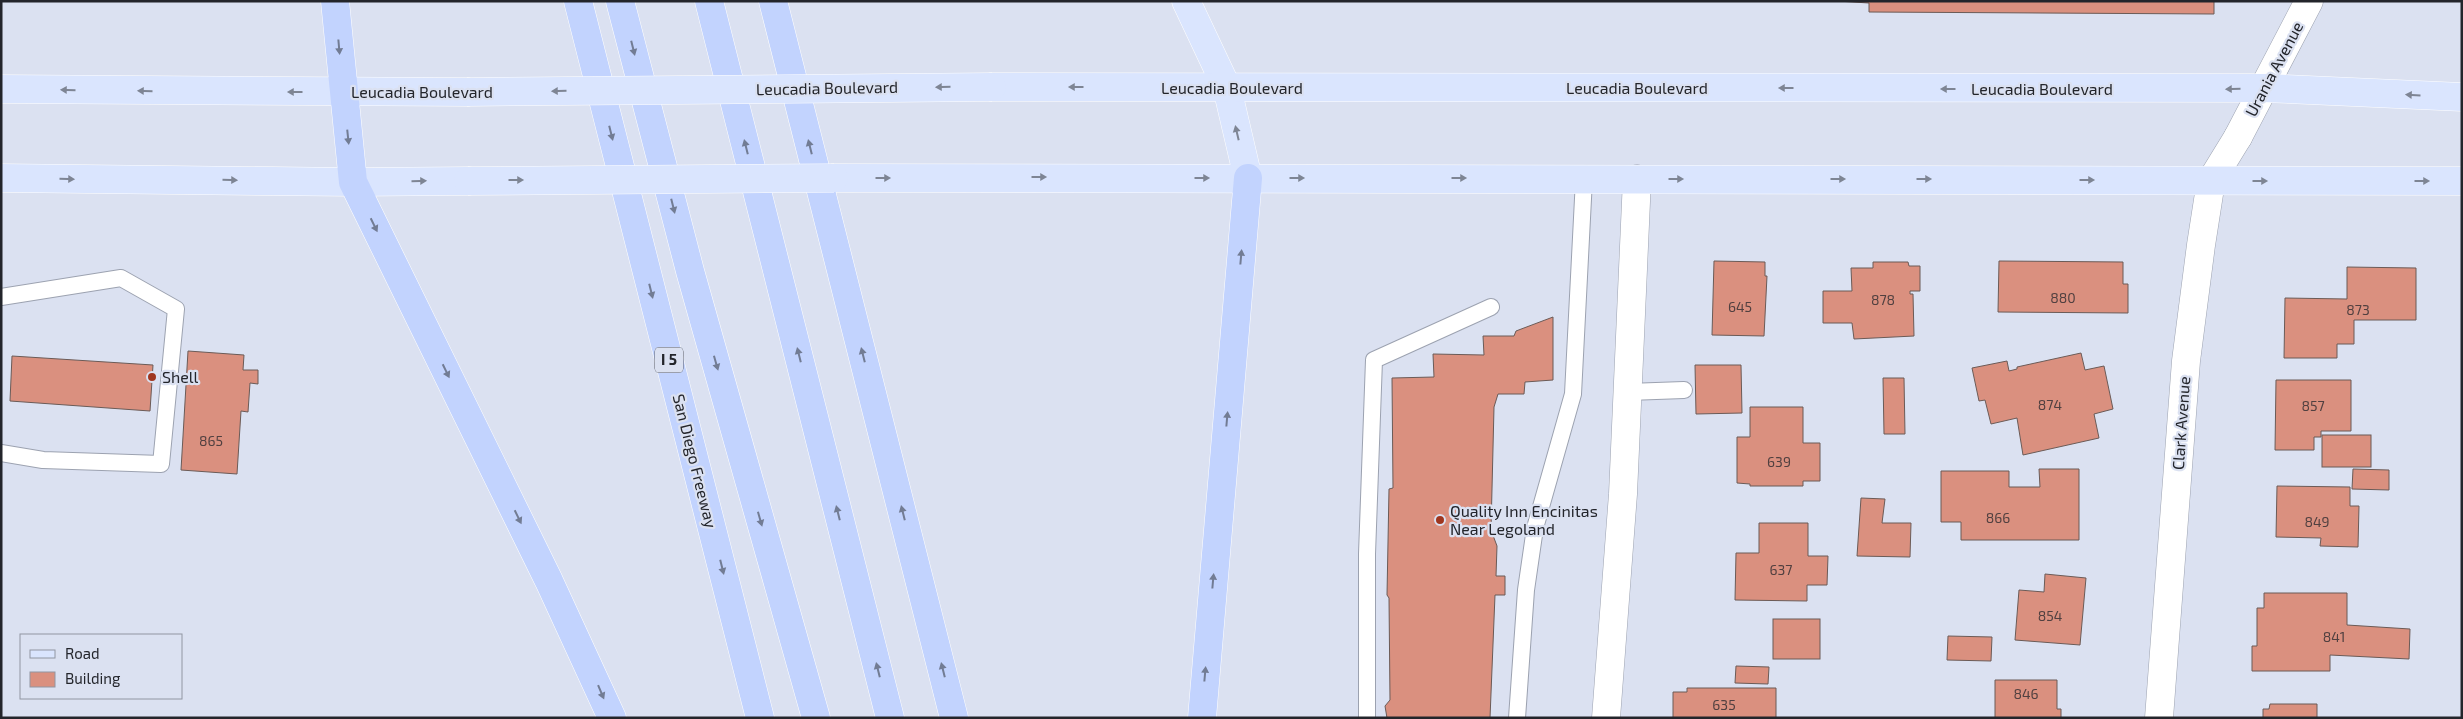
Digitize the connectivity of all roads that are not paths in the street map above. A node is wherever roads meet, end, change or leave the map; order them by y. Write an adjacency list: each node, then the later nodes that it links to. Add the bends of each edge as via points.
1 (335, 1): 11 (highway, one-way to 11)
2 (578, 1): 27 (highway, San Diego Freeway / I 5, one-way to 27)
3 (620, 1): 28 (highway, one-way to 28, via 690,271)
4 (709, 1): 29 (highway, one-way to 4)
5 (773, 1): 30 (highway, one-way to 5)
6 (1186, 1): 8 (main road)
7 (2309, 1): 9 (street, Urania Avenue)
8 (1227, 88): 9 (main road, Leucadia Boulevard, one-way to 8); 11 (main road, Leucadia Boulevard, one-way to 11, bridge); 15 (main road, one-way to 8)
9 (2264, 88): 12 (main road, Leucadia Boulevard, one-way to 9); 13 (street, Urania Avenue)
10 (1, 89): 11 (main road, Leucadia Boulevard, one-way to 10)
11 (344, 92): 20 (highway, one-way to 20)
12 (2462, 98)
13 (2238, 137): 18 (street, Clark Avenue)
14 (1, 178): 20 (main road, one-way to 20)
15 (1248, 178): 16 (main road, one-way to 16); 20 (main road, one-way to 15, bridge); 31 (highway, one-way to 15)
16 (1584, 179): 17 (main road); 33 (lane, via 1573,394 1536,528 1526,590)
17 (1637, 179): 18 (main road, one-way to 18); 24 (street)
18 (2211, 180): 19 (main road, one-way to 19); 35 (street, Clark Avenue, via 2186,361)
19 (2462, 181)
20 (352, 182): 26 (highway, one-way to 26, via 554,590)
21 (1, 297): 25 (lane, via 121,278 176,309 161,464 43,460)
22 (1491, 307): 32 (lane, via 1374,360 1367,554)
23 (1684, 390): 24 (lane)
24 (1628, 392): 34 (street)
25 (1, 453)
26 (612, 718)
27 (760, 718)
28 (816, 718)
29 (890, 718)
30 (954, 718)
31 (1202, 718)
32 (1367, 718)
33 (1517, 718)
34 (1606, 718)
35 (2159, 718)

